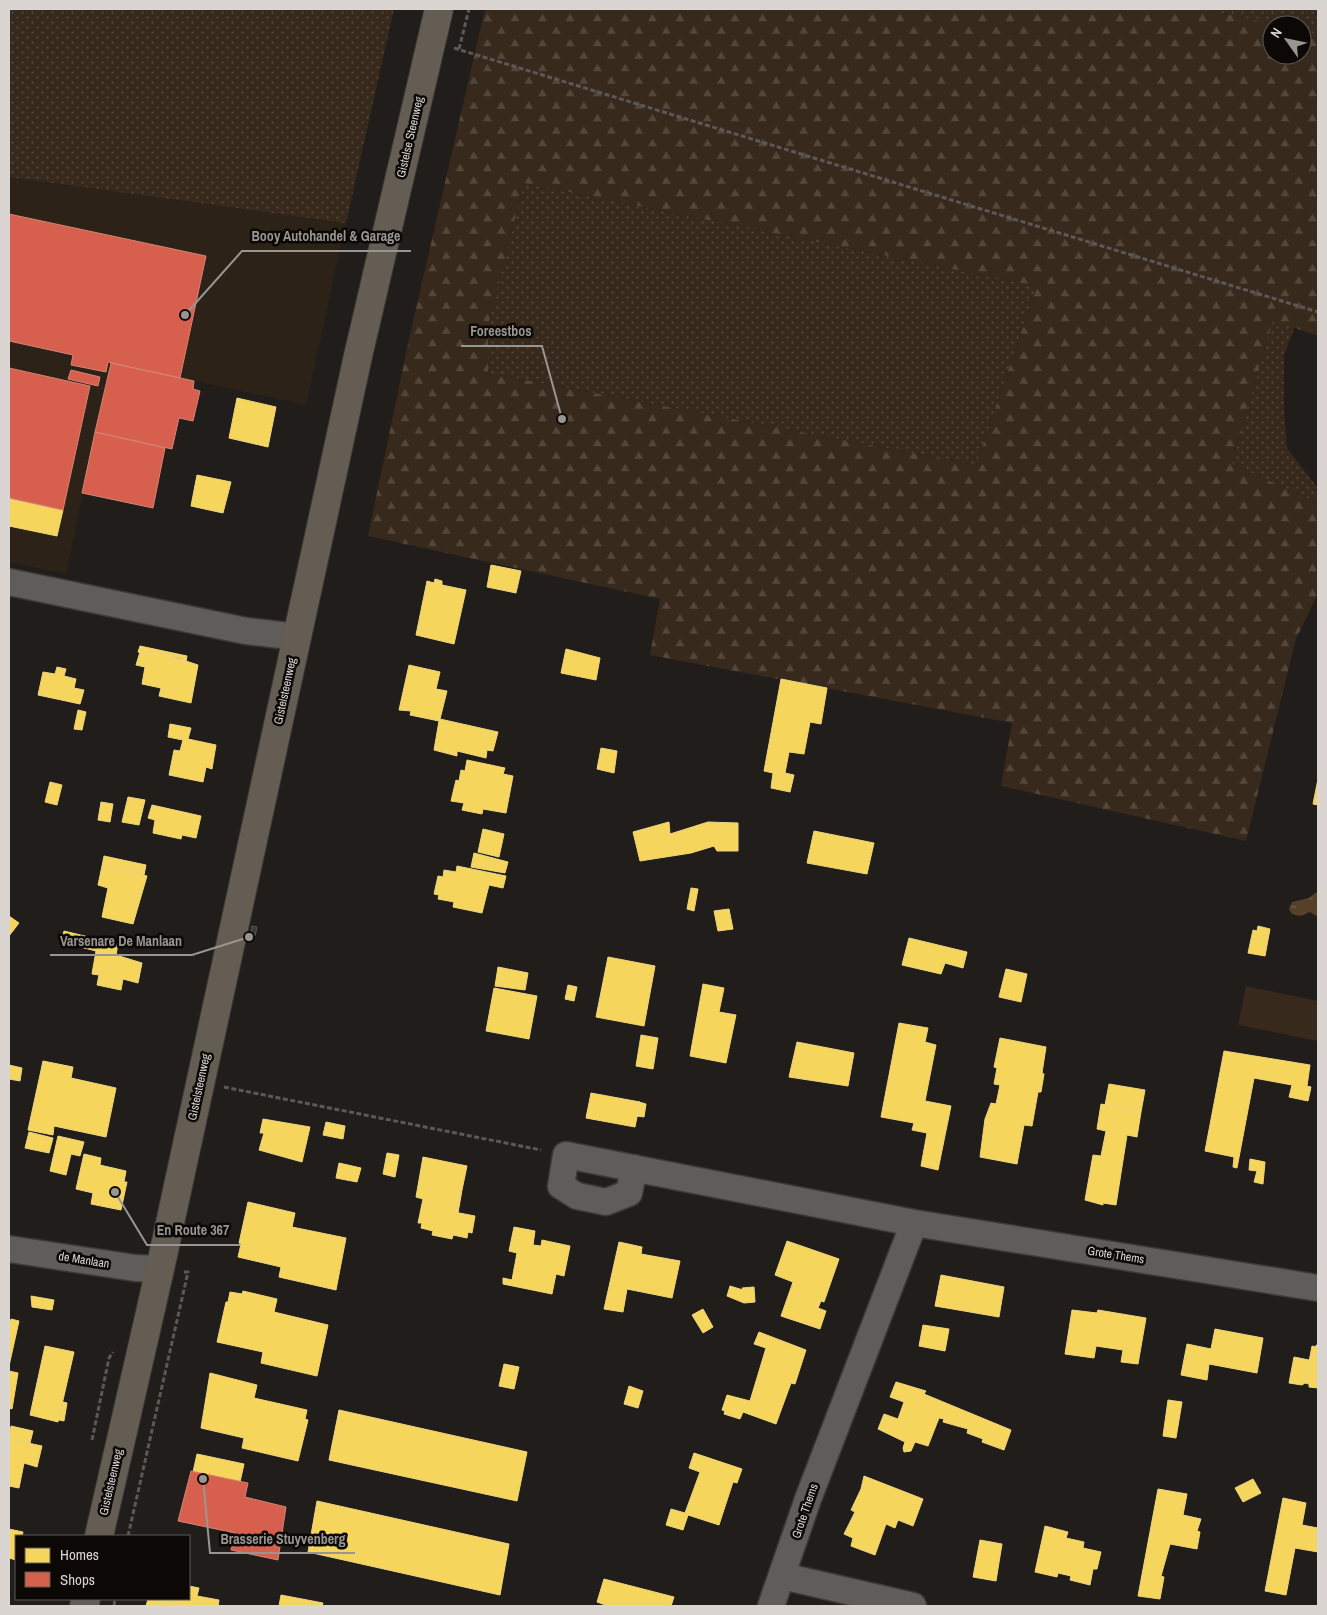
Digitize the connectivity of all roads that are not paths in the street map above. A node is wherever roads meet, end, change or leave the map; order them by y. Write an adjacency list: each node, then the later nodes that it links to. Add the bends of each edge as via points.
1 (439, 9): 2 (main road, Gistelse Steenweg)
2 (379, 265): 4 (main road, Gistelsteenweg)
3 (9, 582): 4 (street, via 246,631)
4 (297, 638): 8 (main road, Gistelsteenweg)
5 (634, 1168): 5 (street, Grote Thems, via 566,1155 561,1186 577,1196 606,1202 629,1193); 6 (street, Grote Thems)
6 (914, 1223): 9 (street, Grote Thems); 11 (street, Grote Thems, via 808,1499)
7 (9, 1249): 8 (street, de Manlaan)
8 (160, 1269): 10 (main road, Gistelsteenweg)
9 (1318, 1288)
10 (99, 1535)
11 (782, 1576): 12 (street, Grote Thems); 13 (street)
12 (771, 1606)
13 (913, 1606)

